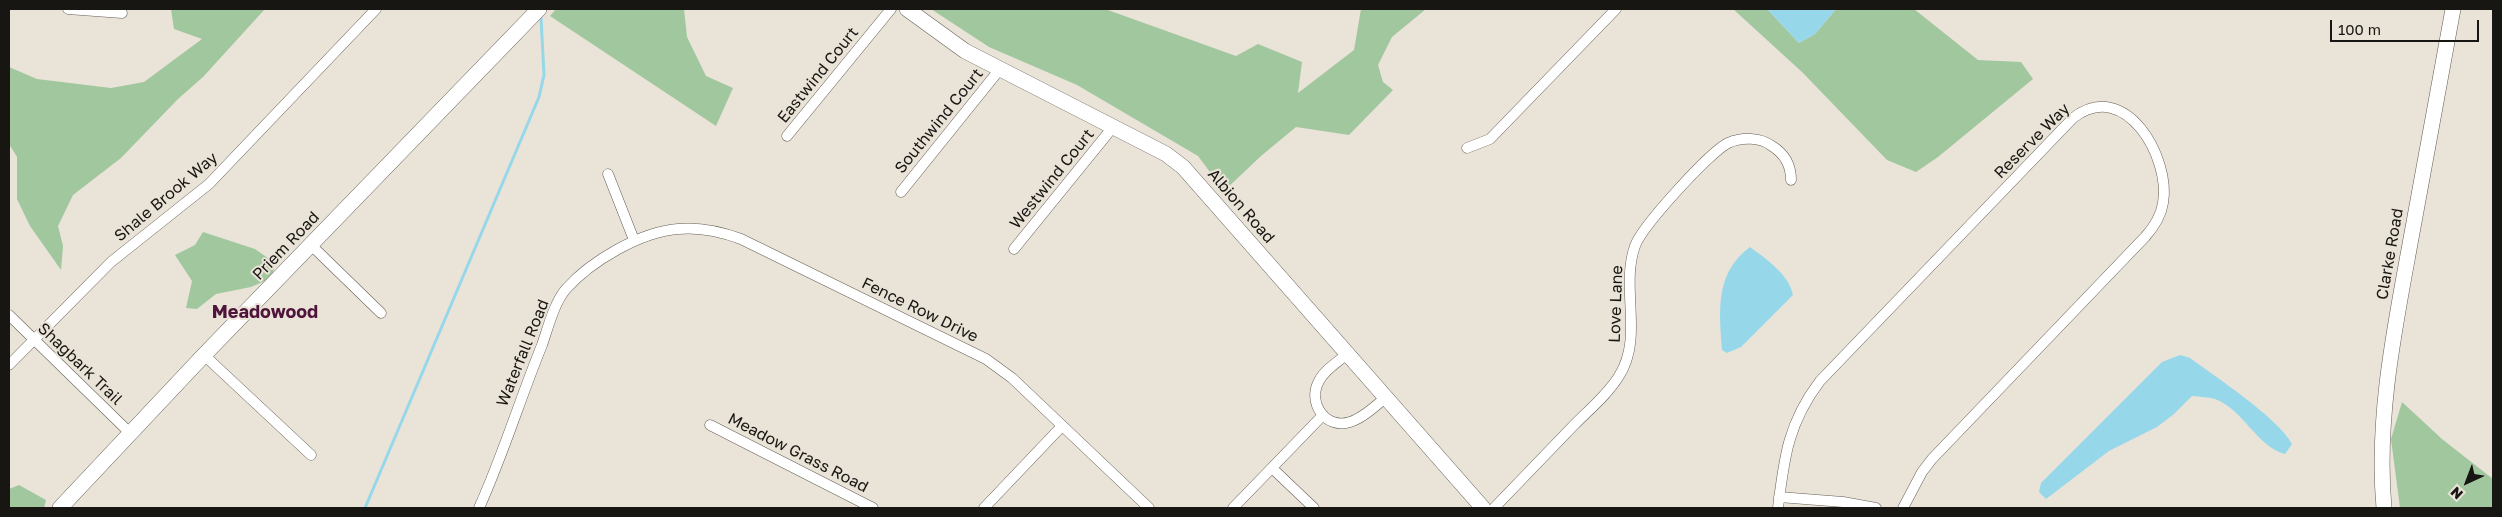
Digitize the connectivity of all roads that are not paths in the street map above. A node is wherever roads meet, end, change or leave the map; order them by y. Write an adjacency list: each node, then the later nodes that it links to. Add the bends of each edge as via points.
1 (68, 9): 8 (street)
2 (376, 9): 21 (street, Shale Brook Way, via 209,184 111,262)
3 (539, 9): 17 (street, Priem Road)
4 (891, 9): 11 (street, Eastwind Court)
5 (907, 9): 9 (street, Albion Road, via 951,42)
6 (1616, 9): 12 (street, via 1490,138)
7 (2453, 9): 45 (street, Clarke Road, via 2399,304 2385,399 2381,472)
8 (122, 13)
9 (1000, 69): 10 (street, Albion Road); 15 (street, Southwind Court)
10 (1113, 127): 18 (street, Westwind Court); 22 (street, Albion Road, via 1166,154 1183,167)
11 (787, 136)
12 (1467, 148)
13 (608, 174): 16 (street)
14 (1791, 180): 41 (street, Love Lane, via 1788,162 1775,148 1760,140 1740,139 1728,143 1714,154 1653,217 1633,254 1631,342 1620,375)
15 (902, 192)
16 (634, 240): 28 (street, Fence Row Drive, via 678,228 725,233 741,239 986,359 1012,378); 34 (street, Waterfall Road, via 598,262 565,290)
17 (311, 245): 19 (street); 23 (street, Priem Road)
18 (1014, 249)
19 (381, 313)
20 (9, 315): 21 (street, Shagbark Trail)
21 (34, 340): 24 (street, Shale Brook Way); 29 (street, Shagbark Trail)
22 (1347, 354): 25 (street, Albion Road); 26 (street, via 1317,384 1314,399)
23 (204, 355): 29 (street, Priem Road); 30 (street)
24 (9, 365)
25 (1385, 398): 26 (street, via 1350,423 1335,423); 40 (street, Albion Road)
26 (1323, 416): 31 (street)
27 (710, 425): 35 (street, Meadow Grass Road)
28 (1062, 426): 36 (street); 37 (street, Fence Row Drive)
29 (130, 434): 33 (street, Priem Road)
30 (311, 455)
31 (1272, 468): 38 (street); 39 (street)
32 (1779, 497): 42 (street, Reserve Way); 43 (street); 44 (street, Reserve Way, via 1794,423 1820,381 2073,118 2097,107 2124,112 2141,128 2160,168 2164,189 2158,220 1932,460)
33 (60, 508)
34 (479, 508)
35 (873, 508)
36 (984, 508)
37 (1148, 508)
38 (1233, 508)
39 (1314, 508)
40 (1483, 508)
41 (1494, 508)
42 (1778, 508)
43 (1876, 508)
44 (1903, 508)
45 (2384, 508)

